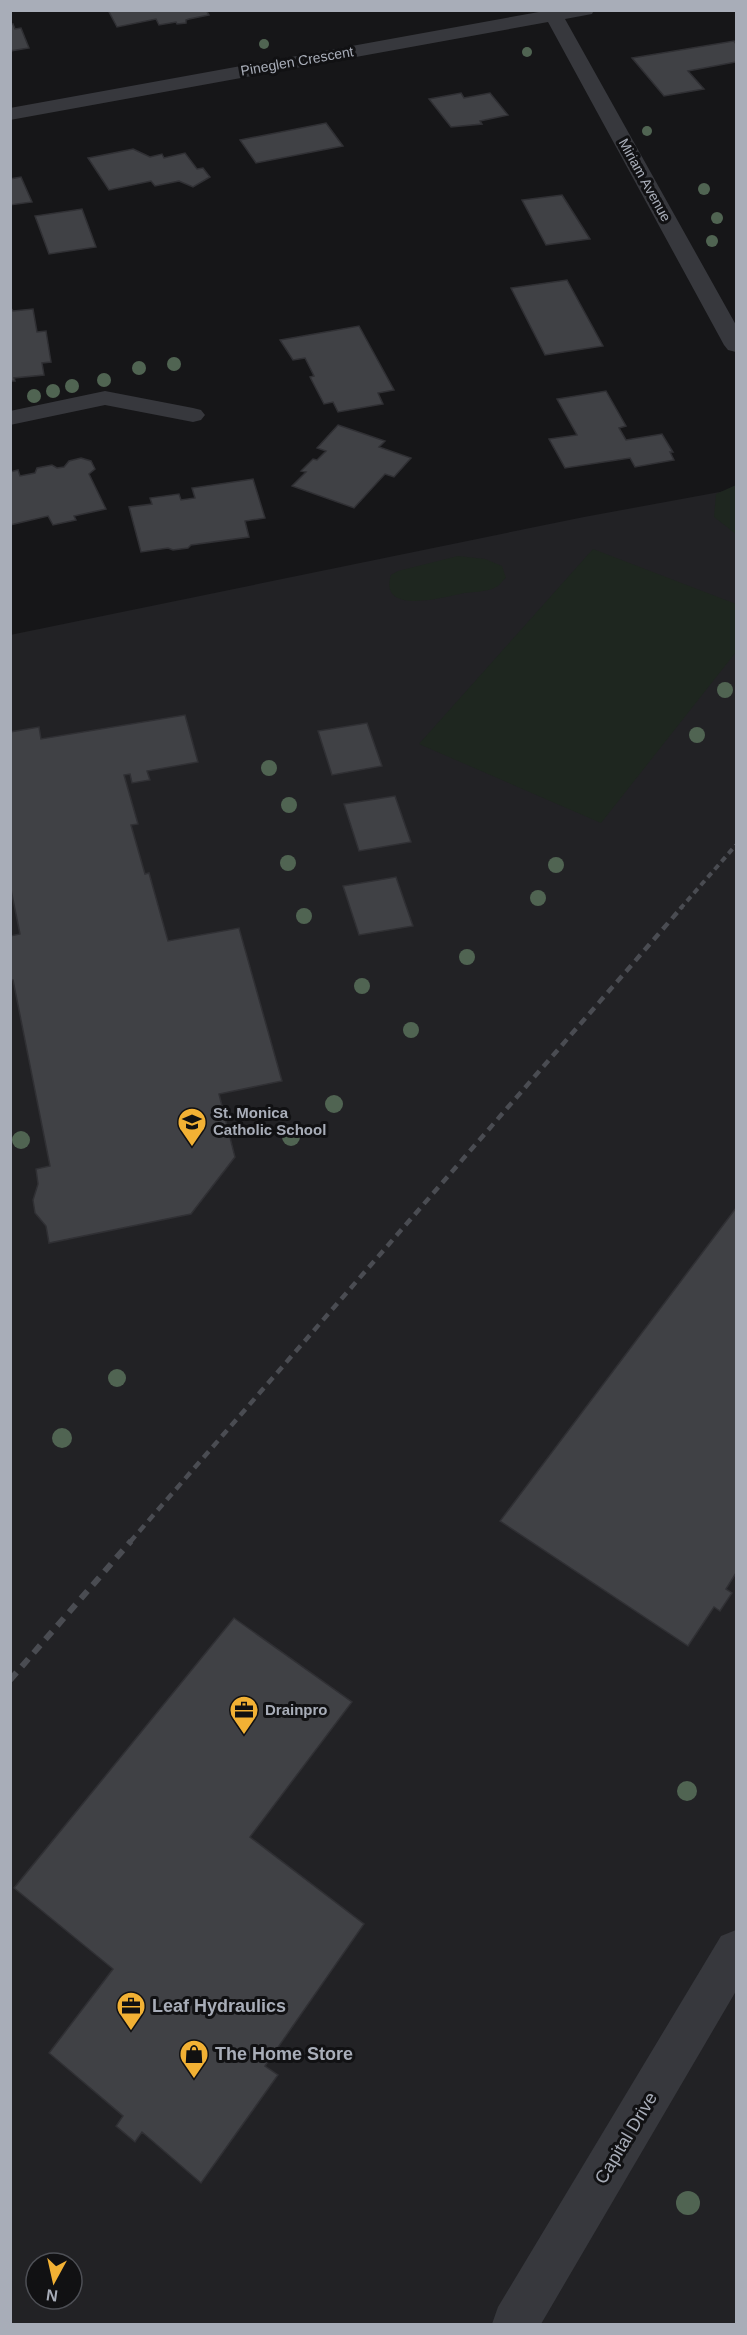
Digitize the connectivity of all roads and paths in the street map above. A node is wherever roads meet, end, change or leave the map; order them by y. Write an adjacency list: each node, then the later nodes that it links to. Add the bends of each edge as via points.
1 (585, 10): 2 (street, Pineglen Crescent)
2 (554, 16): 3 (street, Pineglen Crescent); 4 (street, Miriam Avenue)
3 (10, 114)
4 (736, 345)
5 (193, 415): 6 (street, via 105,398)
6 (10, 418)
7 (736, 1951): 8 (street, Capital Drive)
8 (515, 2325)

